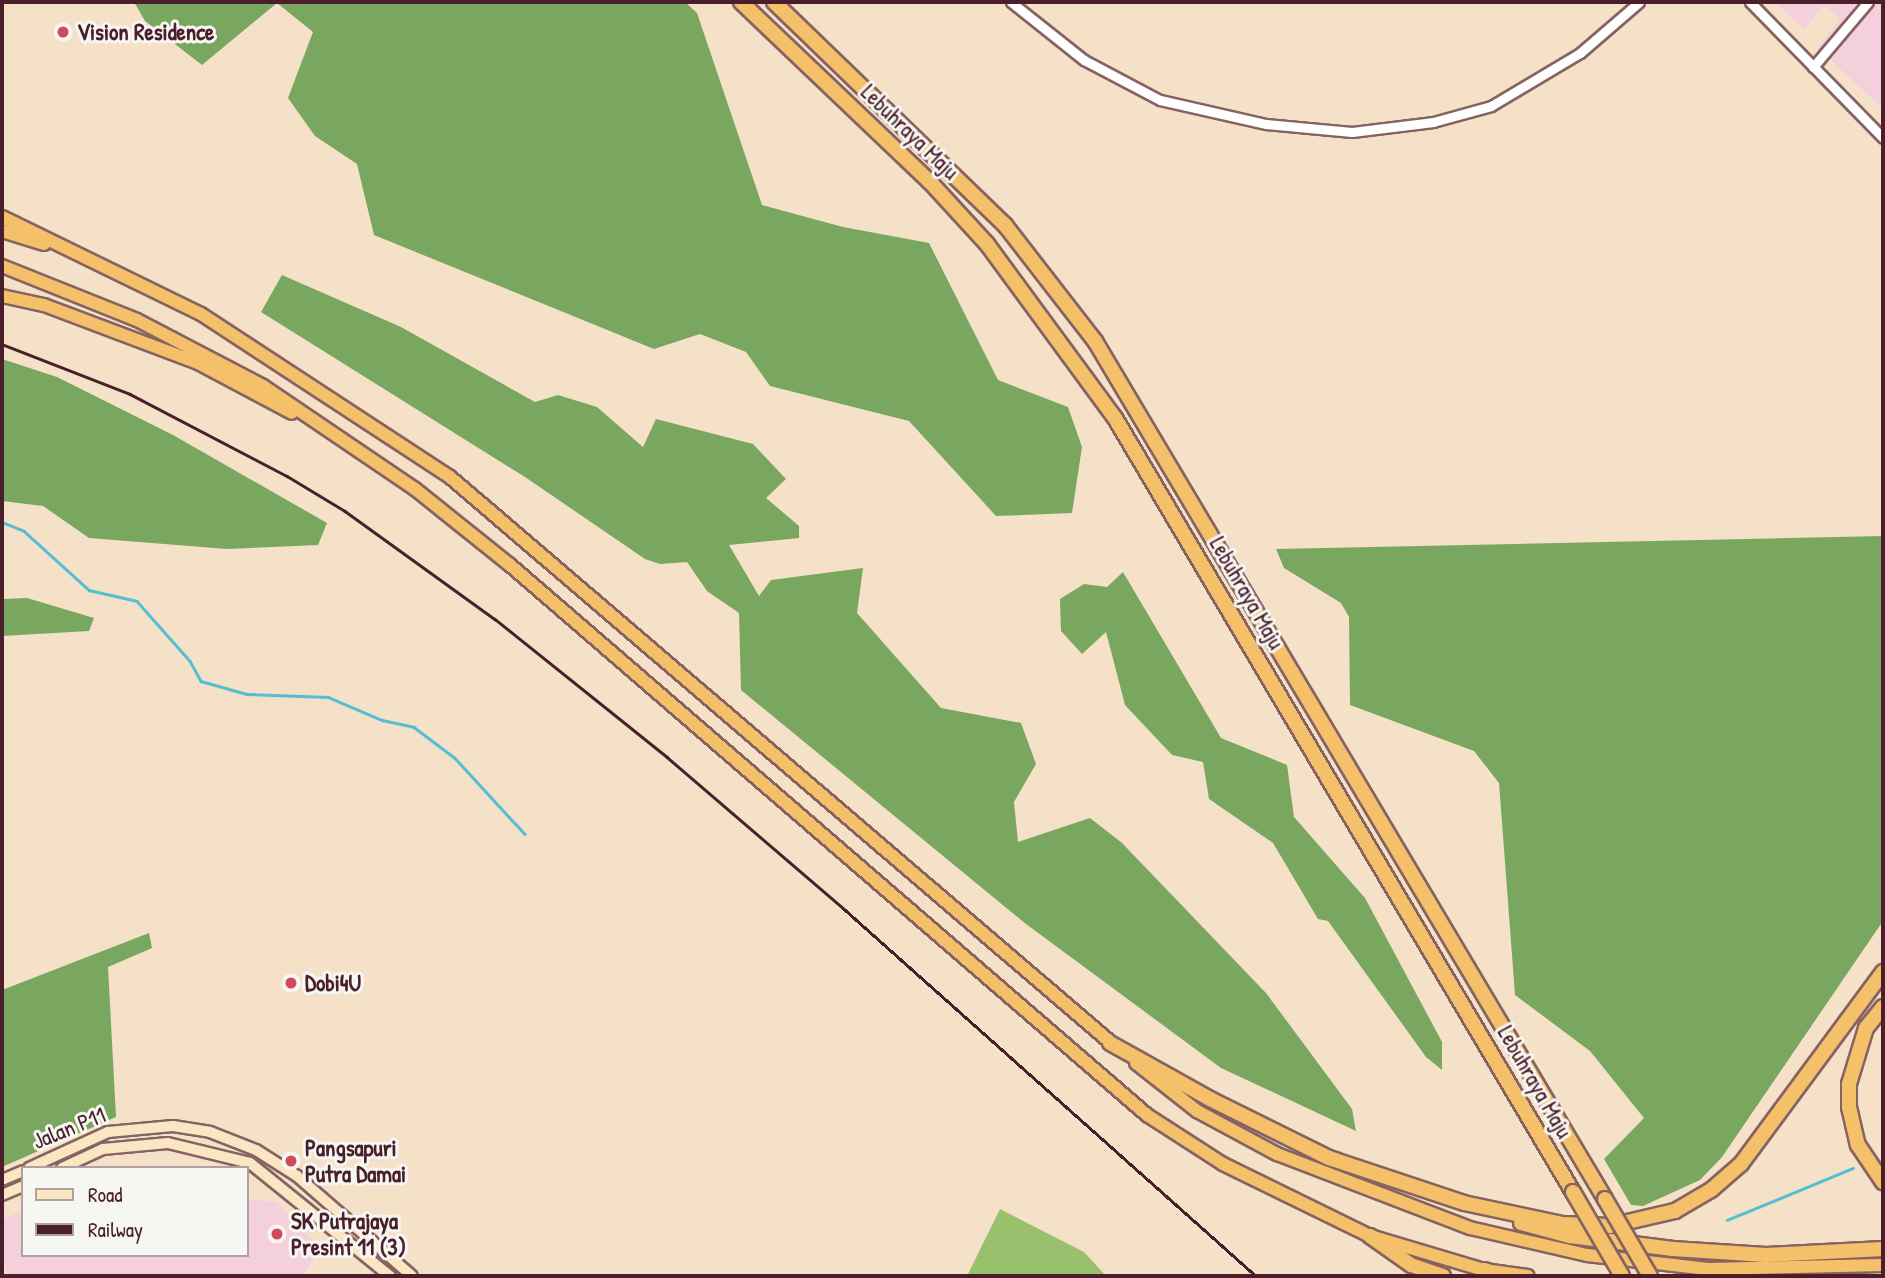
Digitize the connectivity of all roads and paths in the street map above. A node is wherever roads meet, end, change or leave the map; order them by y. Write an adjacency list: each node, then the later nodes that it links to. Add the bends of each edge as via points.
1 (741, 2): 35 (highway, Lebuhraya Maju, bridge, via 930,182 987,244 1101,397 1142,459)
2 (774, 2): 36 (highway, Lebuhraya Maju, bridge, via 1005,225 1095,341)
3 (1011, 2): 4 (street, via 1084,60 1160,100 1266,124 1361,132 1433,122 1491,106 1580,53)
4 (1639, 2)
5 (1750, 2): 7 (street)
6 (1868, 2): 7 (street)
7 (1813, 67): 8 (street)
8 (1883, 138)
9 (2, 217): 11 (highway)
10 (2, 231): 11 (highway)
11 (88, 257): 17 (highway, via 201,314 274,358 450,477)
12 (2, 265): 14 (highway, via 188,346 263,386)
13 (2, 296): 14 (highway, via 44,305 198,363)
14 (355, 446): 26 (highway, via 476,536 1147,1115 1223,1164)
15 (1883, 972): 25 (highway, via 1741,1164 1712,1190 1675,1211 1610,1226 1587,1226)
16 (1883, 1006): 22 (highway, via 1866,1028 1849,1084 1858,1145)
17 (1110, 1043): 25 (highway, via 1210,1100 1329,1158); 28 (highway, via 1197,1111 1277,1154 1470,1228 1587,1255 1708,1269)
18 (33, 1166): 31 (main road, Jalan P11, via 108,1132 173,1126 210,1132 256,1150 297,1177)
19 (66, 1166): 30 (main road, Jalan P11, via 103,1149 168,1143 250,1163)
20 (21, 1172): 21 (main road, Jalan P11)
21 (2, 1180)
22 (1883, 1182)
23 (21, 1186): 24 (main road)
24 (2, 1195)
25 (1464, 1203): 27 (highway, via 1542,1230 1673,1249 1766,1255)
26 (1370, 1236): 29 (highway); 32 (highway, via 1411,1265)
27 (1883, 1250)
28 (1883, 1265)
29 (1484, 1270): 33 (highway); 34 (highway)
30 (390, 1276)
31 (412, 1276)
32 (1443, 1276)
33 (1504, 1276)
34 (1528, 1276)
35 (1622, 1276)
36 (1650, 1276)

